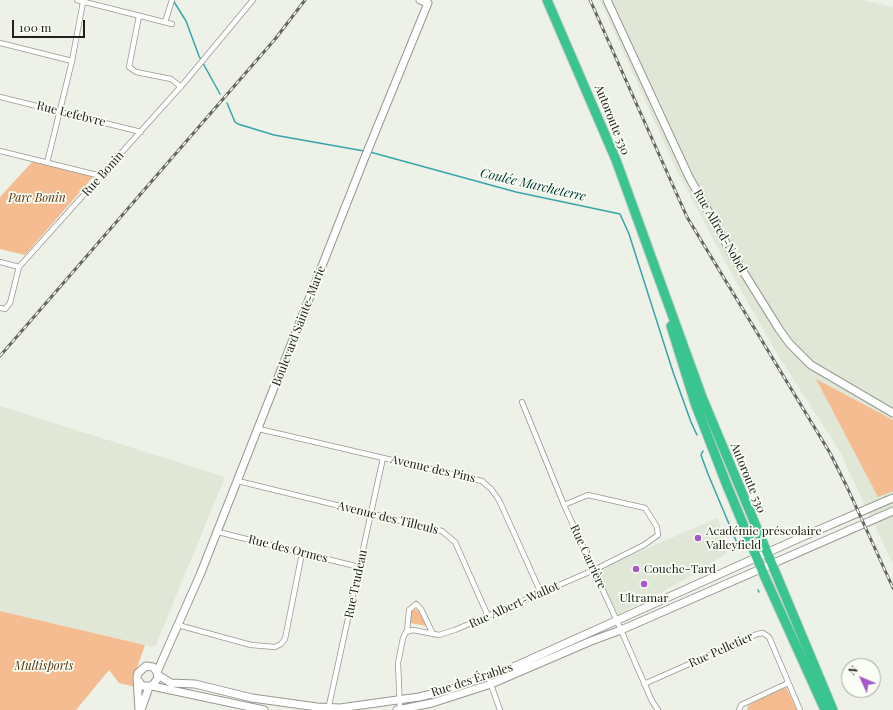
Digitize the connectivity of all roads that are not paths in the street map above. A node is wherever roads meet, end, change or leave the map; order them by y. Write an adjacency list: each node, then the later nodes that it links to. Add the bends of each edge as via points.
1 (76, 0): 7 (street)
2 (172, 0): 10 (street)
3 (253, 0): 14 (street, Rue Bonin)
4 (420, 0): 8 (street)
5 (547, 0): 21 (highway, Autoroute 530, via 606,136)
6 (607, 0): 26 (street, Rue Alfred-Nobel, via 686,171 731,252 779,329 811,365)
7 (83, 2): 9 (street); 13 (street)
8 (428, 2): 27 (street, Boulevard Sainte-Marie)
9 (139, 16): 10 (street); 14 (street, via 129,67 136,72 171,79)
10 (165, 22): 11 (street)
11 (172, 24)
12 (0, 43): 13 (street)
13 (72, 61): 16 (street)
14 (181, 87): 17 (street, Rue Bonin)
15 (0, 96): 16 (street, Rue Lefebvre)
16 (60, 111): 17 (street, Rue Lefebvre); 19 (street)
17 (141, 132): 20 (street, Rue Bonin)
18 (0, 151): 19 (street)
19 (47, 163): 20 (street)
20 (101, 176): 23 (street, Rue Bonin)
21 (649, 251): 36 (highway, Autoroute 530, via 702,397); 37 (highway, Autoroute 530, via 699,414)
22 (0, 262): 23 (street)
23 (19, 267): 24 (street, Rue Bonin, via 10,302)
24 (2, 309)
25 (522, 402): 31 (street, Rue Carrière)
26 (893, 413)
27 (259, 429): 28 (street, Avenue des Pins); 29 (street, Boulevard Sainte-Marie)
28 (384, 458): 33 (street, Rue Trudeau); 42 (street, Avenue des Pins, via 469,477 487,485 499,500)
29 (238, 481): 33 (street, Avenue des Tilleuls); 34 (street, Boulevard Sainte-Marie)
30 (893, 498): 36 (street, Rue des Érables)
31 (564, 505): 41 (street, Rue Carrière); 41 (street, Rue Albert-Wallot, via 588,495 645,508 657,527 658,535 649,542)
32 (893, 510): 38 (street, Rue des Érables)
33 (371, 513): 39 (street, Rue Trudeau); 43 (street, Avenue des Tilleuls, via 438,529 451,537 458,547)
34 (218, 532): 35 (street, Rue des Ormes); 45 (street, Boulevard Sainte-Marie)
35 (302, 553): 39 (street, Rue des Ormes); 45 (street, via 285,639 281,644 275,647 251,645)
36 (766, 553): 37 (street, Rue des Érables); 38 (highway, Autoroute 530)
37 (757, 557): 40 (highway, Autoroute 530); 44 (street, Rue des Érables)
38 (771, 564): 40 (street, Rue des Érables); 68 (highway, Autoroute 530)
39 (359, 567): 59 (street, Rue Trudeau)
40 (761, 568): 46 (street, Rue des Érables); 67 (highway, Autoroute 530)
41 (594, 570): 42 (street, Rue Albert-Wallot); 44 (street, Rue Carrière)
42 (541, 593): 43 (street, Rue Albert-Wallot)
43 (488, 616): 48 (street, Rue Albert-Wallot, via 455,630 439,635)
44 (617, 621): 46 (street, Rue Carrière); 52 (street, Rue des Érables)
45 (178, 625): 49 (street, Boulevard Sainte-Marie)
46 (621, 630): 55 (street, Rue des Érables); 56 (street, Rue Carrière)
47 (407, 632): 48 (street, Rue Albert-Wallot, via 413,630); 48 (street, via 409,610 416,604); 58 (street, via 403,638 398,663)
48 (433, 634)
49 (166, 652): 50 (street, Boulevard Sainte-Marie); 51 (street, Boulevard Sainte-Marie)
50 (149, 666): 51 (street); 53 (street, Boulevard Sainte-Marie, via 139,670)
51 (158, 673): 57 (street, Boulevard Sainte-Marie, via 157,682); 59 (street, Rue des Érables, via 171,683 195,684 252,698)
52 (488, 676): 55 (street); 58 (street, Rue des Érables, via 449,690)
53 (138, 680): 57 (street, via 142,686); 60 (street, Boulevard Sainte-Marie)
54 (788, 683): 56 (street, Rue Pelletier, via 769,637 757,634); 65 (street, via 741,705); 66 (street, Rue Pelletier)
55 (491, 684): 62 (street, Rue des Érables, via 432,703); 63 (street)
56 (644, 684): 64 (street, Rue Carrière)
57 (151, 687): 60 (street, Boulevard Sainte-Marie); 61 (street)
58 (399, 701): 59 (street, Rue des Érables); 62 (street)
59 (329, 709)
60 (140, 710)
61 (264, 710)
62 (399, 710)
63 (500, 710)
64 (658, 710)
65 (739, 710)
66 (800, 710)
67 (825, 710)
68 (833, 710)

